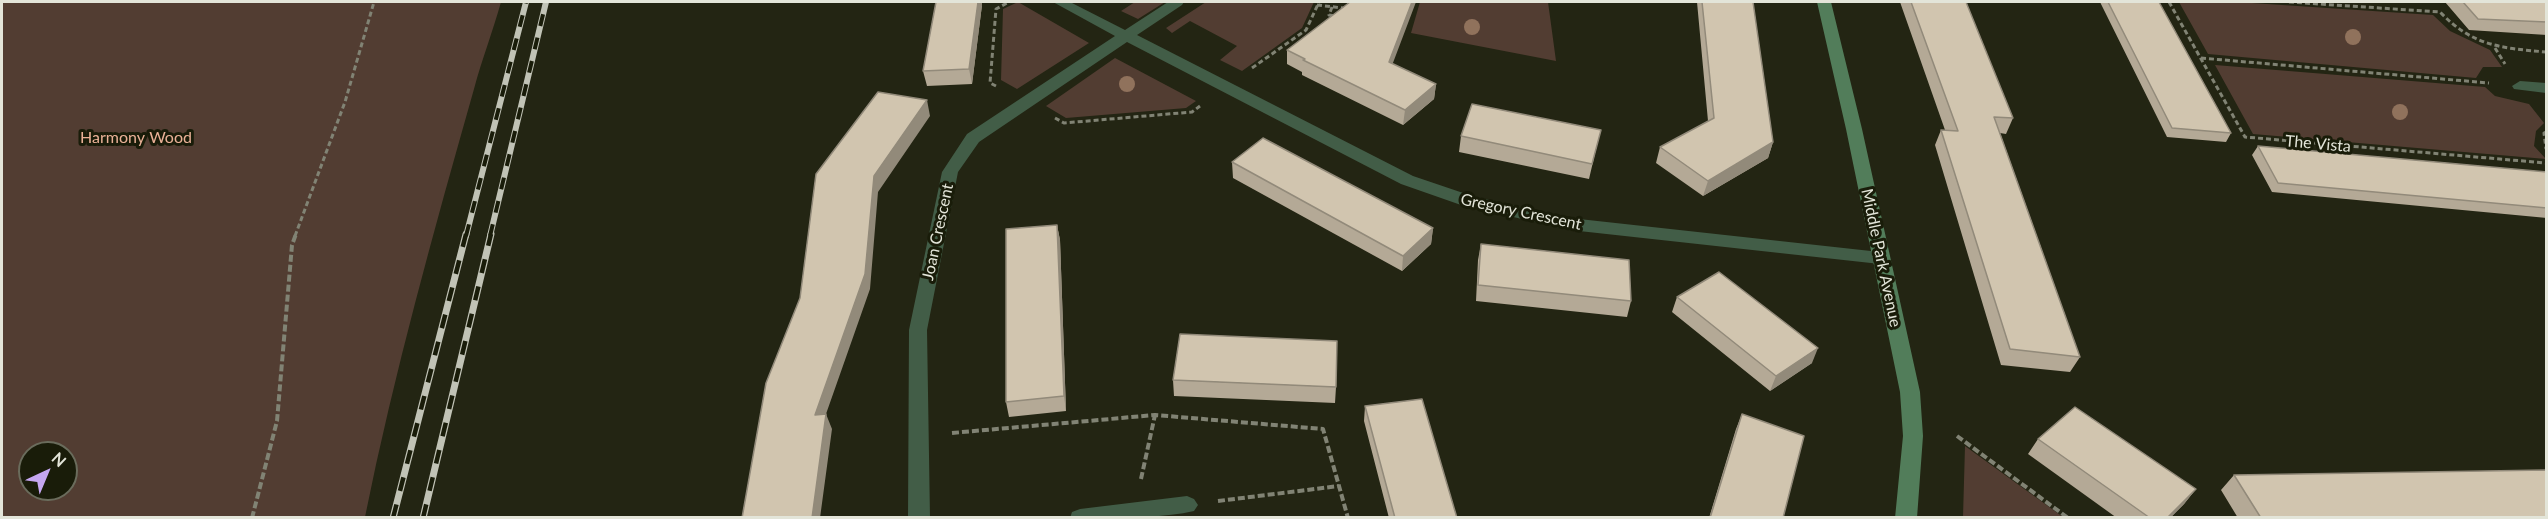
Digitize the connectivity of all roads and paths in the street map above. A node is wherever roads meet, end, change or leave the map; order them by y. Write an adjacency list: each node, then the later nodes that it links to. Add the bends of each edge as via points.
1 (374, 2): 27 (path, via 345,102 292,246 277,421)
2 (1060, 2): 11 (street, Gregory Crescent)
3 (1177, 2): 11 (street)
4 (1824, 2): 20 (street, Middle Park Avenue)
5 (2169, 2): 13 (path, The Vista)
6 (2289, 2): 12 (path, via 2440,12 2454,28 2476,42 2494,48)
7 (1318, 3): 8 (path); 15 (path, via 1306,30)
8 (1332, 7): 9 (path); 10 (path, via 1329,15)
9 (1343, 8)
10 (1338, 17)
11 (1127, 34): 15 (street, Gregory Crescent); 23 (street, Joan Crescent, via 973,138 950,172 918,330)
12 (2547, 52)
13 (2201, 58): 14 (path); 19 (path, The Vista, via 2245,137)
14 (2520, 86): 16 (street)
15 (1227, 87): 20 (street, Gregory Crescent, via 1407,180 1450,197 1522,216 1615,230)
16 (2547, 88)
17 (2547, 132): 18 (path)
18 (2547, 149)
19 (2547, 163)
20 (1880, 258): 31 (street, Middle Park Avenue, via 1910,392 1913,436)
21 (1155, 415): 23 (path); 24 (path, via 1323,429); 26 (path)
22 (1958, 435): 32 (path)
23 (919, 436): 28 (street, Joan Crescent)
24 (1339, 486): 25 (path); 30 (path)
25 (1187, 505): 26 (street)
26 (1134, 511): 29 (street)
27 (252, 518)
28 (920, 518)
29 (1080, 518)
30 (1348, 518)
31 (1906, 518)
32 (2068, 518)

